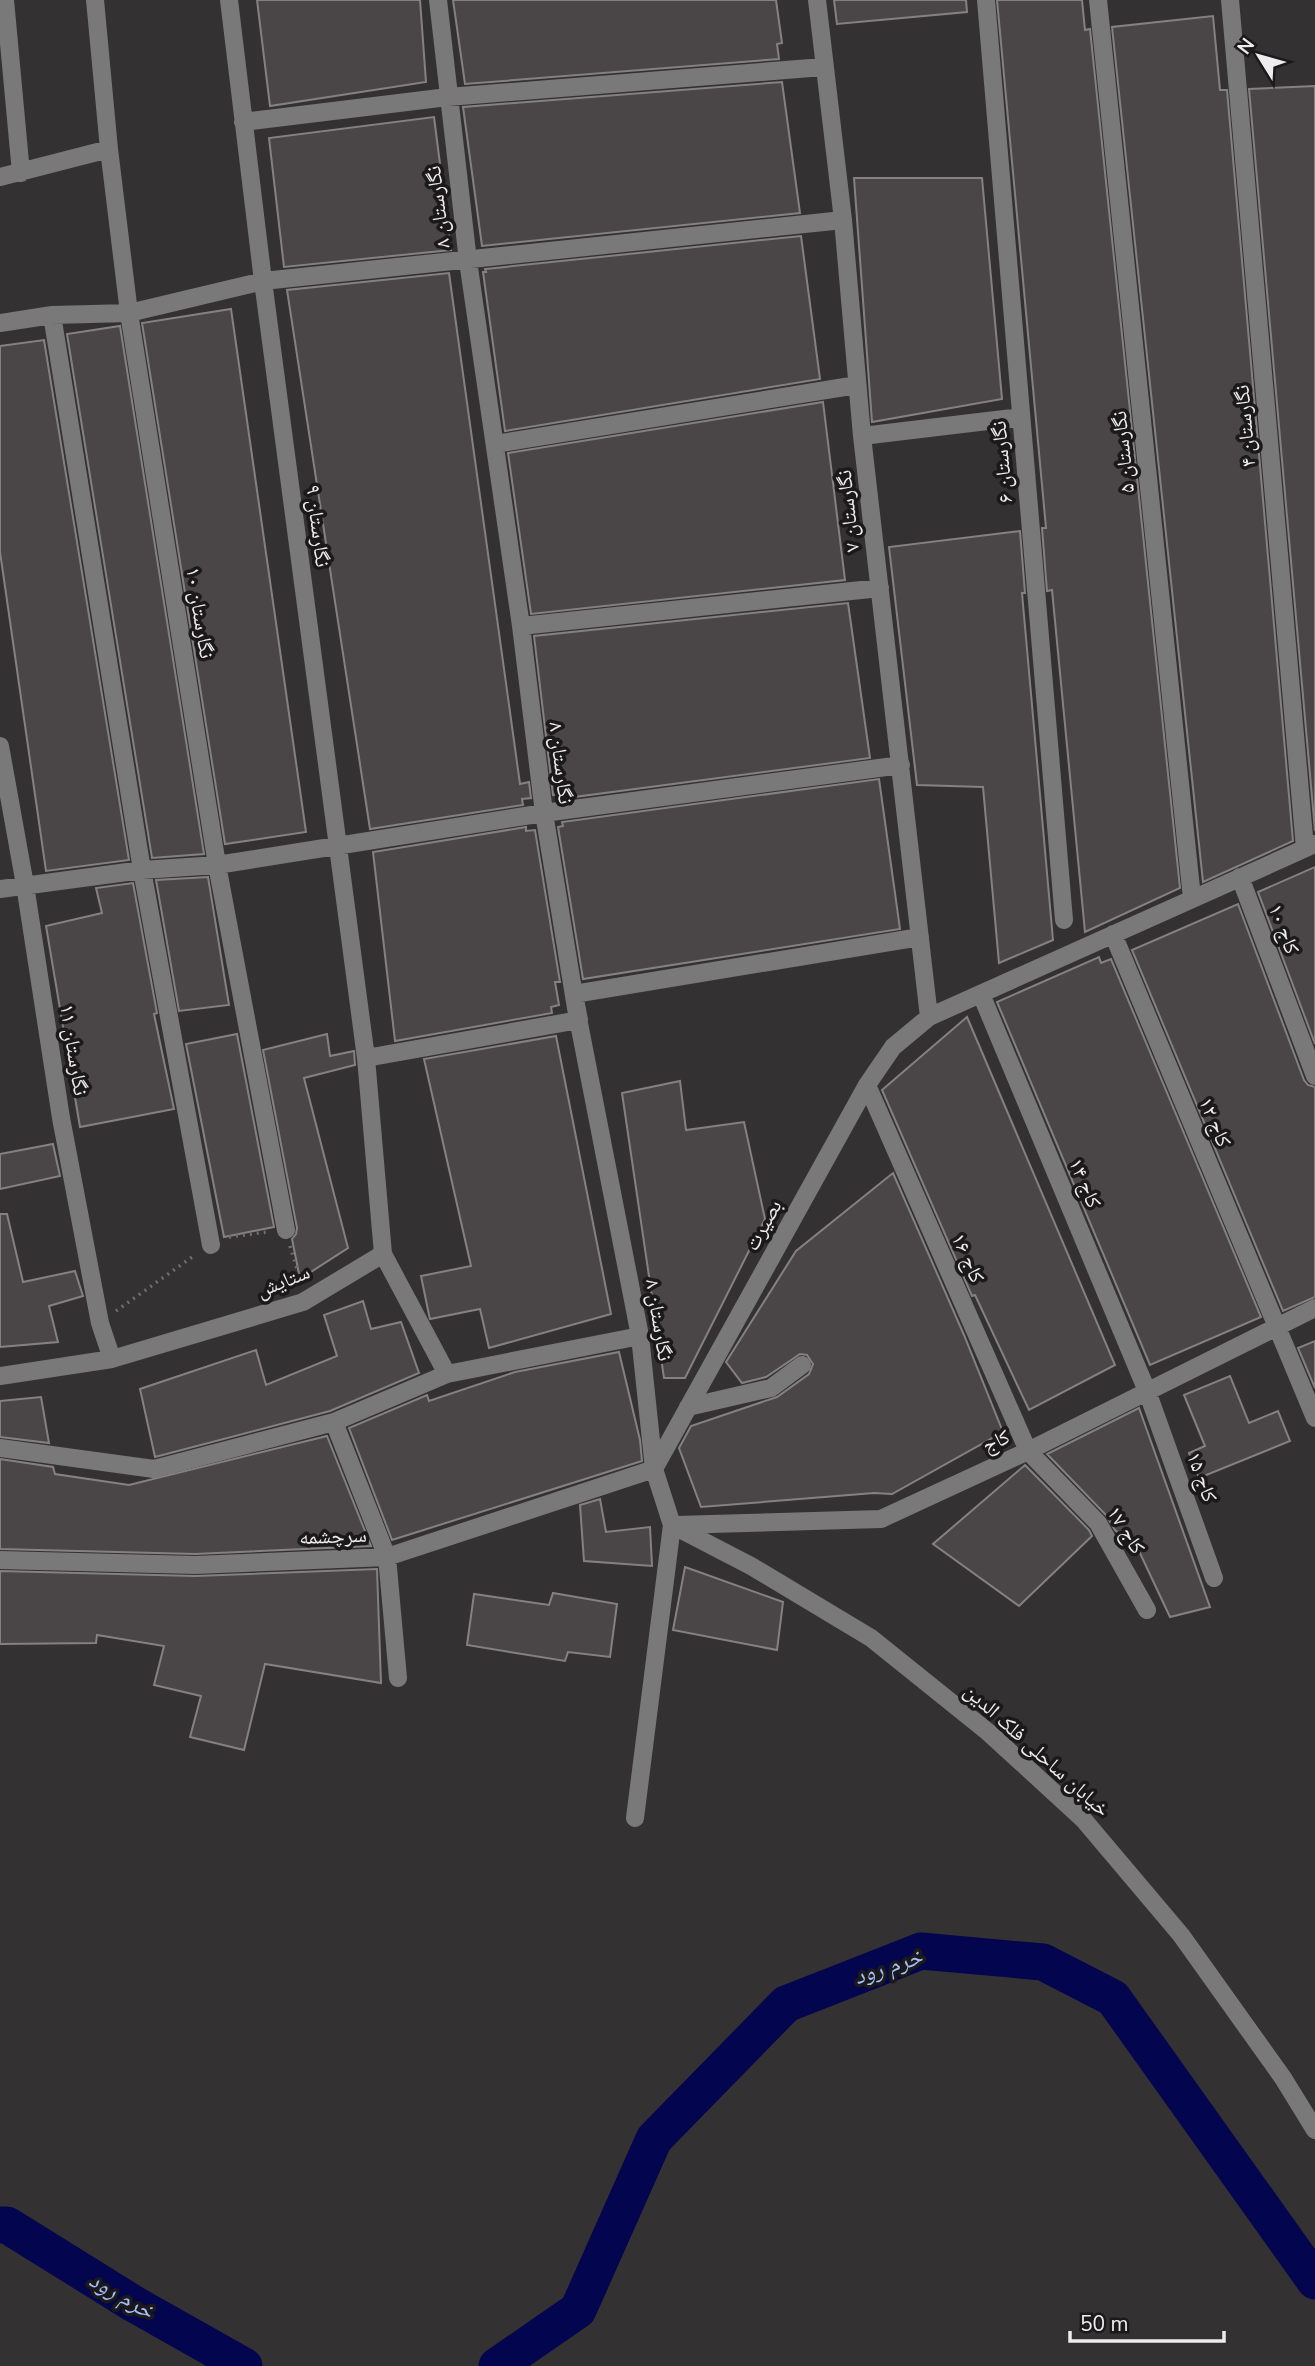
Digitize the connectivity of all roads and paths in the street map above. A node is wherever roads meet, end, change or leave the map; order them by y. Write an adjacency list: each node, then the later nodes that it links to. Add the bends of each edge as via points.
1 (5, 0): 13 (street)
2 (95, 0): 12 (street, نگارستان ۱۰)
3 (229, 0): 11 (street, نگارستان ۹)
4 (438, 0): 10 (street, نگارستان ۸)
5 (817, 0): 9 (street, نگارستان ۷)
6 (986, 0): 22 (street, نگارستان ۶)
7 (1098, 0): 37 (street, نگارستان ۵)
8 (1230, 0): 31 (street, نگارستان ۴)
9 (824, 67): 10 (street); 15 (street, نگارستان ۷)
10 (448, 97): 11 (street); 16 (street, نگارستان ۸)
11 (243, 122): 17 (street, نگارستان ۹)
12 (109, 149): 13 (street); 18 (street, نگارستان ۱۰)
13 (21, 173): 14 (street)
14 (0, 177)
15 (843, 220): 16 (street); 21 (street, نگارستان ۷)
16 (468, 261): 17 (street); 24 (street, نگارستان ۸)
17 (263, 281): 18 (street); 30 (street, نگارستان ۹)
18 (129, 313): 19 (street); 32 (street, نگارستان ۱۰)
19 (52, 316): 20 (street); 33 (street)
20 (0, 323)
21 (857, 385): 23 (street, نگارستان ۷); 24 (street)
22 (1021, 417): 23 (street); 38 (street, نگارستان ۶)
23 (862, 436): 25 (street, نگارستان ۷)
24 (495, 444): 26 (street, نگارستان ۸)
25 (880, 588): 26 (street); 28 (street, نگارستان ۷)
26 (520, 626): 29 (street, نگارستان ۸)
27 (0, 746): 35 (street, نگارستان ۱۱)
28 (901, 765): 29 (street); 40 (street, نگارستان ۷)
29 (544, 813): 30 (street); 42 (street, نگارستان ۸)
30 (336, 844): 32 (street); 45 (street, نگارستان ۹)
31 (1310, 846): 34 (street, بصیرت)
32 (216, 865): 33 (street); 48 (street, نگارستان ۱۰)
33 (142, 870): 35 (street); 49 (street)
34 (1240, 877): 37 (street, بصیرت); 46 (street, کاج ۱۰)
35 (26, 886): 36 (street); 53 (street, نگارستان ۱۱, via 61,1118)
36 (0, 889)
37 (1192, 898): 39 (street, بصیرت)
38 (1063, 920)
39 (1113, 934): 41 (street, بصیرت); 54 (street, کاج ۱۲)
40 (920, 937): 42 (street); 43 (street, نگارستان ۷)
41 (981, 993): 43 (street, بصیرت); 60 (street, کاج ۱۴)
42 (574, 994): 44 (street, نگارستان ۸)
43 (929, 1017): 47 (street, بصیرت, via 893,1047)
44 (579, 1020): 45 (street); 55 (street, نگارستان ۸)
45 (366, 1058): 50 (street)
46 (1315, 1076)
47 (867, 1085): 61 (street, بصیرت); 65 (street, کاج ۱۶)
48 (286, 1230): 49 (path, via 224,1237); 51 (path)
49 (211, 1245): 53 (path)
50 (383, 1254): 51 (street, ستایش); 58 (street)
51 (303, 1302): 56 (street, ستایش)
52 (1315, 1308): 54 (street, کاج)
53 (100, 1323): 56 (street, نگارستان ۱۱)
54 (1276, 1327): 60 (street, کاج); 62 (street, کاج ۱۲)
55 (640, 1336): 58 (street); 66 (street, نگارستان ۸)
56 (112, 1359): 59 (street, ستایش)
57 (802, 1365): 61 (street, via 771,1388)
58 (447, 1374): 63 (street)
59 (0, 1376)
60 (1147, 1391): 65 (street, کاج); 70 (street, کاج ۱۵)
61 (688, 1407): 66 (street, بصیرت)
62 (1315, 1418)
63 (334, 1422): 64 (street, via 154,1469); 68 (street)
64 (0, 1448)
65 (1028, 1451): 67 (street, کاج, via 881,1519); 71 (street, کاج ۱۷, via 1098,1522)
66 (654, 1469): 67 (street, نگارستان ۸); 68 (street, سرچشمه)
67 (672, 1525): 73 (street); 74 (street, خیابان ساحلی فلک الدین, via 871,1638 988,1732 1083,1819 1181,1935)
68 (387, 1557): 69 (street, سرچشمه, via 195,1565); 72 (street)
69 (0, 1560)
70 (1214, 1578)
71 (1147, 1610)
72 (398, 1678)
73 (635, 1818)
74 (1315, 2130)

